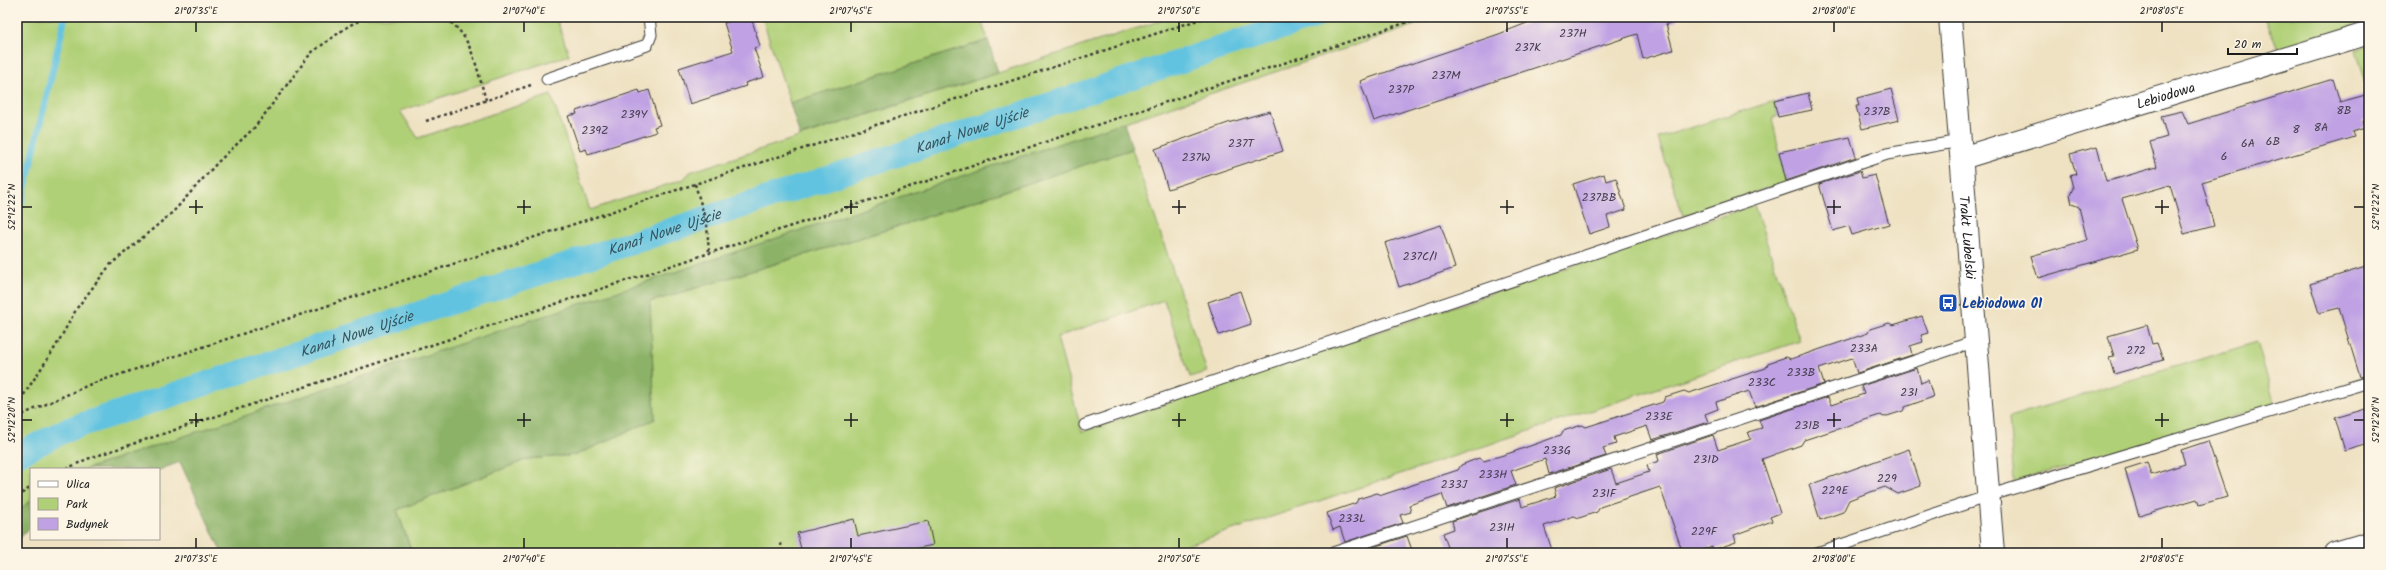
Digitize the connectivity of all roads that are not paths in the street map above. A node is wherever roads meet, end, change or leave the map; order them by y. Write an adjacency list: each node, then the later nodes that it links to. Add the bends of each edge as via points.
1 (649, 17): 4 (lane, via 651,35 646,45)
2 (1950, 17): 5 (street, Trakt Lubelski)
3 (2369, 33): 5 (street, Lebiodowa)
4 (547, 79)
5 (1961, 149): 6 (street, Trakt Lubelski); 8 (lane, via 1887,154)
6 (1976, 341): 9 (street, Trakt Lubelski); 11 (lane)
7 (2369, 382): 9 (lane)
8 (1085, 425)
9 (1989, 495): 12 (lane); 13 (street, Trakt Lubelski)
10 (2369, 543): 14 (street)
11 (1333, 553)
12 (1817, 553)
13 (1993, 553)
14 (2335, 553)

